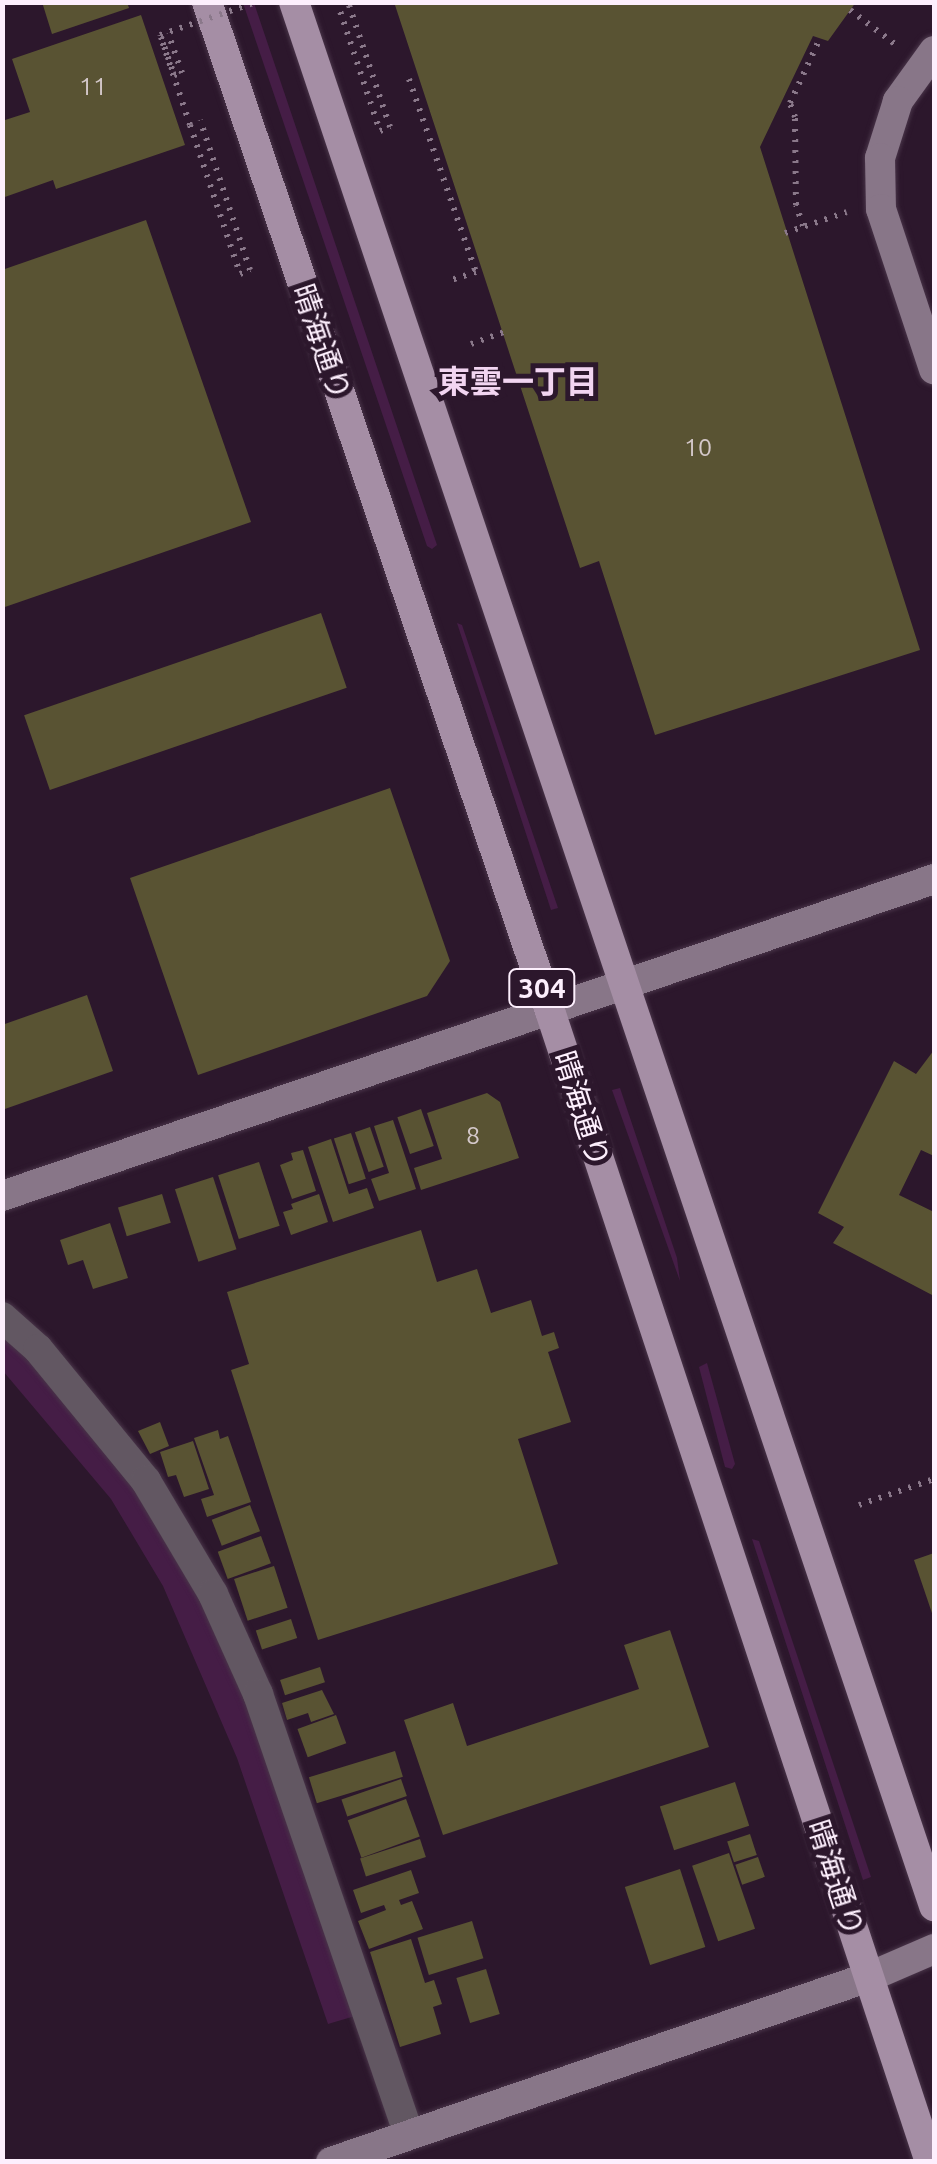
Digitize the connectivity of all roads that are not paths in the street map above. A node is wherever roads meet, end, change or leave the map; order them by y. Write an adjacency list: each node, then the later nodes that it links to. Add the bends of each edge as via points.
1 (206, 2): 7 (main road, 晴海通り / 304)
2 (294, 2): 6 (main road, 304)
3 (934, 51): 4 (street, via 898,101 880,172 881,209)
4 (934, 370)
5 (934, 879): 6 (street)
6 (627, 984): 7 (street); 10 (main road, 304)
7 (550, 1011): 8 (street); 12 (main road, 晴海通り / 304)
8 (2, 1196)
9 (2, 1317): 13 (street, via 38,1349 146,1481 213,1594 258,1694)
10 (934, 1906)
11 (934, 1949): 12 (street)
12 (869, 1977): 13 (street); 15 (main road, 晴海通り / 304)
13 (408, 2133): 14 (street)
14 (331, 2162)
15 (930, 2162)

